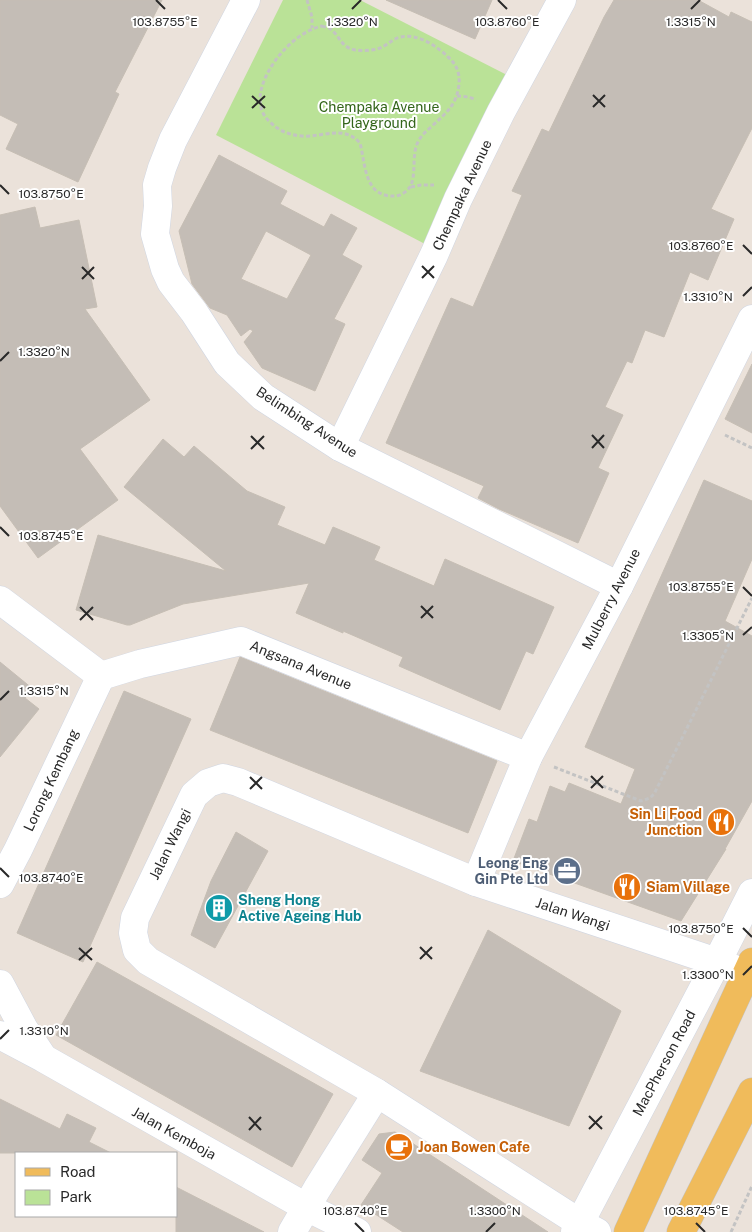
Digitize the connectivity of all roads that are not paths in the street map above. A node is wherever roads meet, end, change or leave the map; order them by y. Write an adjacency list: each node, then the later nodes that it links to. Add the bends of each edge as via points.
1 (246, 0): 4 (street, Belimbing Avenue, via 172,140 157,185 155,234 171,282 227,363 263,397)
2 (562, 0): 4 (street, Chempaka Avenue, via 458,198 434,255)
3 (752, 318): 5 (street, Mulberry Avenue)
4 (340, 447): 5 (street, Belimbing Avenue)
5 (619, 586): 8 (street, Mulberry Avenue)
6 (0, 600): 7 (street)
7 (101, 676): 8 (street, Angsana Avenue, via 241,641); 10 (street, Lorong Kembang)
8 (528, 757): 9 (street, Mulberry Avenue)
9 (476, 882): 12 (street, Jalan Wangi); 20 (street, Jalan Wangi, via 223,778 208,783 194,795 139,909 132,933 137,950 148,961)
10 (0, 884)
11 (752, 893): 12 (street, MacPherson Road)
12 (717, 962): 15 (street, Jalan Wangi); 22 (street, MacPherson Road)
13 (0, 966): 14 (street)
14 (0, 971)
15 (750, 971): 25 (main road)
16 (0, 984): 18 (street, Jalan Kemboja)
17 (0, 1035): 18 (street, Jalan Kemboja)
18 (43, 1058): 21 (street, Jalan Kemboja)
19 (752, 1092): 26 (main road)
20 (377, 1093): 21 (street); 22 (street, Jalan Wangi)
21 (306, 1207): 23 (street); 24 (street, Jalan Kemboja)
22 (584, 1229)
23 (292, 1232)
24 (357, 1232)
25 (628, 1232)
26 (681, 1232)

